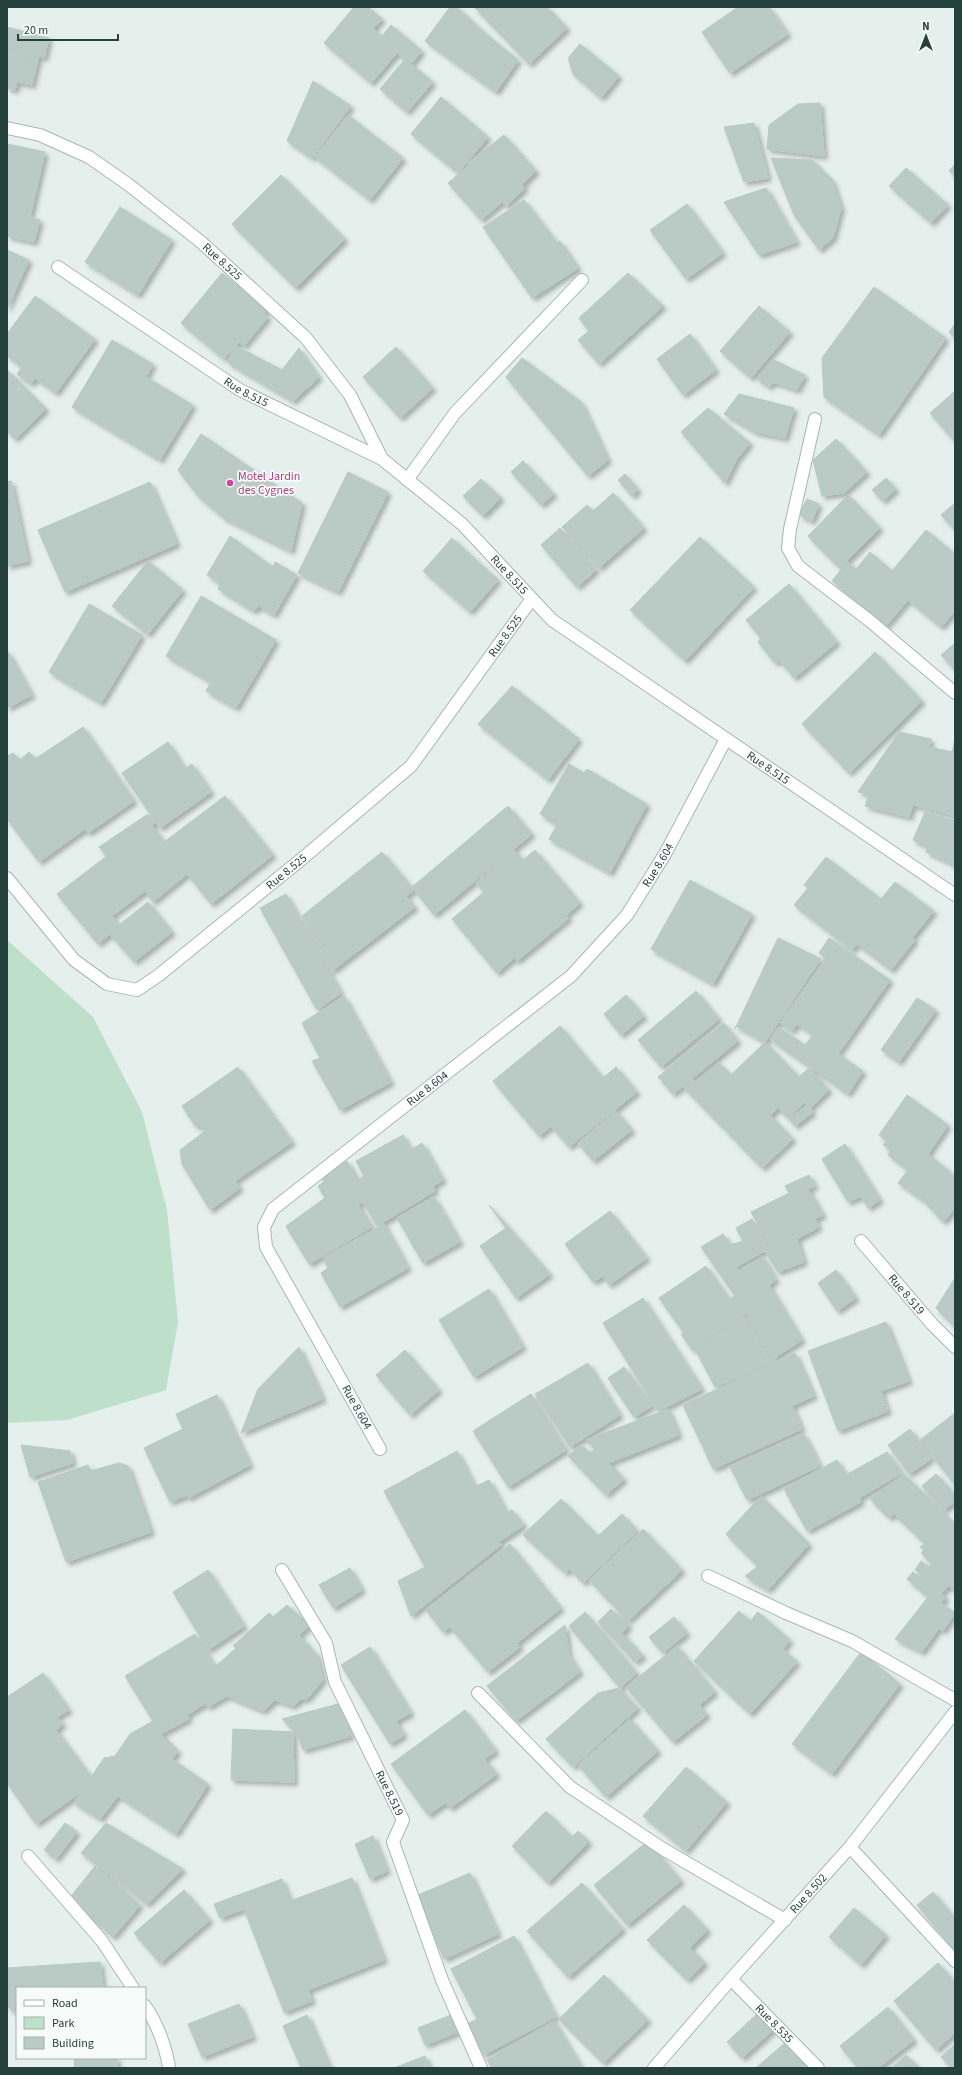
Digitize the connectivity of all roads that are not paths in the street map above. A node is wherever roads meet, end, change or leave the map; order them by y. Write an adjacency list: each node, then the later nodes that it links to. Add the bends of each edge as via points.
1 (7, 128): 5 (street, Rue 8.525, via 40,135 89,157 201,242 306,338 350,395)
2 (58, 267): 5 (street, Rue 8.515, via 240,390)
3 (582, 280): 6 (street, via 455,413)
4 (816, 419): 8 (street, via 790,529 788,548 798,566 870,621)
5 (382, 459): 6 (street, Rue 8.515)
6 (408, 480): 7 (street, Rue 8.515, via 462,524)
7 (531, 600): 9 (street, Rue 8.515, via 552,620); 10 (street, Rue 8.525, via 411,766 303,858 137,990 107,984 74,960)
8 (955, 693)
9 (726, 739): 11 (street, Rue 8.515); 14 (street, Rue 8.604, via 665,854 627,915 571,976 273,1209 264,1227 266,1247)
10 (7, 878)
11 (955, 895)
12 (861, 1240): 13 (street, Rue 8.519, via 932,1324)
13 (955, 1346)
14 (380, 1449)
15 (282, 1570): 28 (street, Rue 8.519, via 326,1643 335,1682 403,1820 393,1842 442,1980)
16 (708, 1576): 18 (street, via 852,1641)
17 (478, 1693): 22 (street, via 570,1787 663,1849)
18 (955, 1700)
19 (955, 1712): 20 (street, Rue 8.502)
20 (850, 1847): 22 (street, Rue 8.502); 23 (street)
21 (28, 1856): 25 (street, via 102,1941)
22 (785, 1920): 24 (street, Rue 8.502)
23 (955, 1961)
24 (731, 1979): 29 (street, Rue 8.502); 30 (street, Rue 8.535)
25 (132, 1987)
26 (146, 2007): 27 (street, via 153,2017)
27 (169, 2068)
28 (481, 2068)
29 (654, 2068)
30 (818, 2068)

